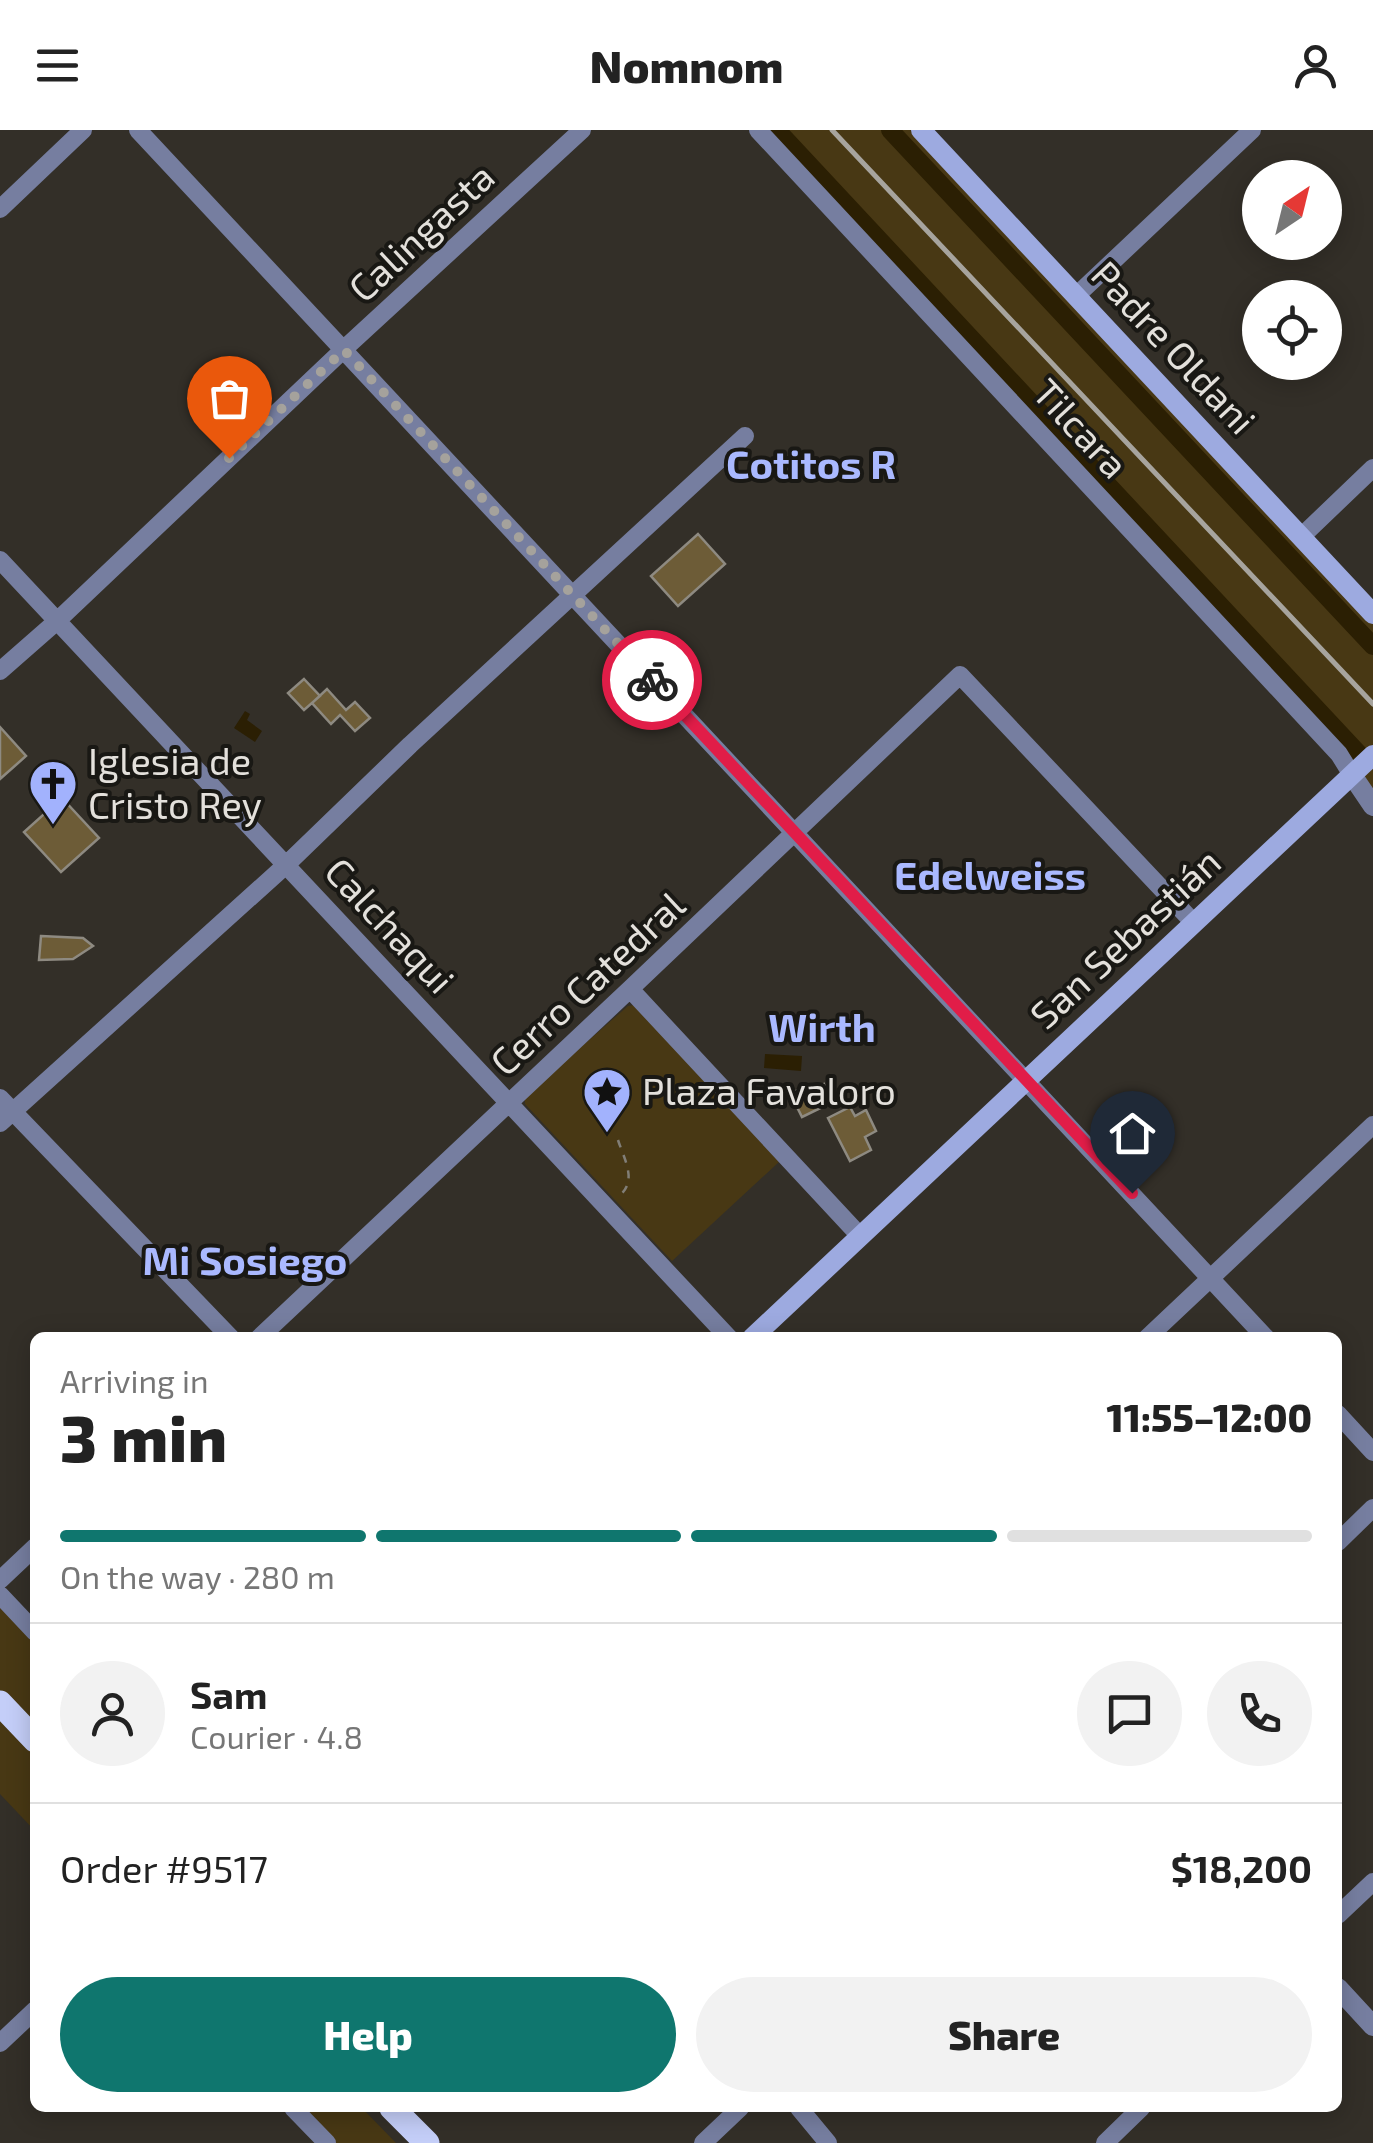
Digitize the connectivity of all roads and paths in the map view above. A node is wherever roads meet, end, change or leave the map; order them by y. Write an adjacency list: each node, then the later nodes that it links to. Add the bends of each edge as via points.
1 (82, 130): 7 (street)
2 (138, 130): 9 (street)
3 (582, 130): 9 (street, Calingasta)
4 (758, 130): 19 (street, Tilcara)
5 (921, 130): 8 (main road, Padre Oldani)
6 (1252, 130): 8 (street)
7 (0, 209)
8 (1076, 296): 12 (main road, Padre Oldani)
9 (344, 350): 14 (street); 16 (street, Calingasta)
10 (744, 436): 14 (street)
11 (1373, 468): 12 (street)
12 (1301, 537): 15 (main road, Padre Oldani)
13 (0, 560): 16 (street, Calchaqui)
14 (573, 595): 21 (street); 22 (street)
15 (1373, 614)
16 (56, 622): 17 (street, Calingasta); 22 (street, Calchaqui)
17 (0, 671)
18 (1373, 755): 19 (main road, San Sebastián)
19 (1352, 775): 20 (street); 23 (main road, San Sebastián)
20 (1373, 806)
21 (795, 832): 23 (street, Cerro Catedral, via 960,675); 24 (street, Cerro Catedral); 25 (street)
22 (287, 864): 26 (street, Calchaqui); 27 (street)
23 (1194, 923): 25 (main road, San Sebastián)
24 (630, 989): 26 (street, Cerro Catedral); 31 (street)
25 (1027, 1081): 31 (main road, San Sebastián); 32 (street)
26 (509, 1102): 30 (street, Calchaqui); 34 (street, Cerro Catedral)
27 (4, 1110): 33 (street)
28 (1373, 1125): 32 (street)
29 (618, 1140): 30 (path, via 630,1180)
30 (607, 1207): 35 (street, Calchaqui)
31 (860, 1236): 36 (main road, San Sebastián)
32 (1211, 1278): 37 (street); 38 (street)
33 (224, 1332)
34 (264, 1332)
35 (723, 1332)
36 (758, 1332)
37 (1153, 1332)
38 (1260, 1332)
39 (1342, 1418): 40 (street)
40 (1373, 1452)
41 (1373, 1508): 42 (street)
42 (1342, 1538)
43 (30, 1552): 44 (street)
44 (0, 1580)
45 (0, 1595): 46 (street)
46 (30, 1627)
47 (0, 1703): 48 (main road)
48 (30, 1735)
49 (1373, 1882): 50 (street)
50 (1342, 1911)
51 (1342, 1992): 53 (street)
52 (30, 2015): 54 (street)
53 (1373, 2026)
54 (0, 2043)
55 (297, 2112): 60 (street)
56 (396, 2112): 61 (main road)
57 (736, 2112): 62 (street)
58 (802, 2112): 63 (street)
59 (1137, 2112): 64 (street)
60 (327, 2143)
61 (427, 2143)
62 (702, 2143)
63 (828, 2143)
64 (1105, 2143)

